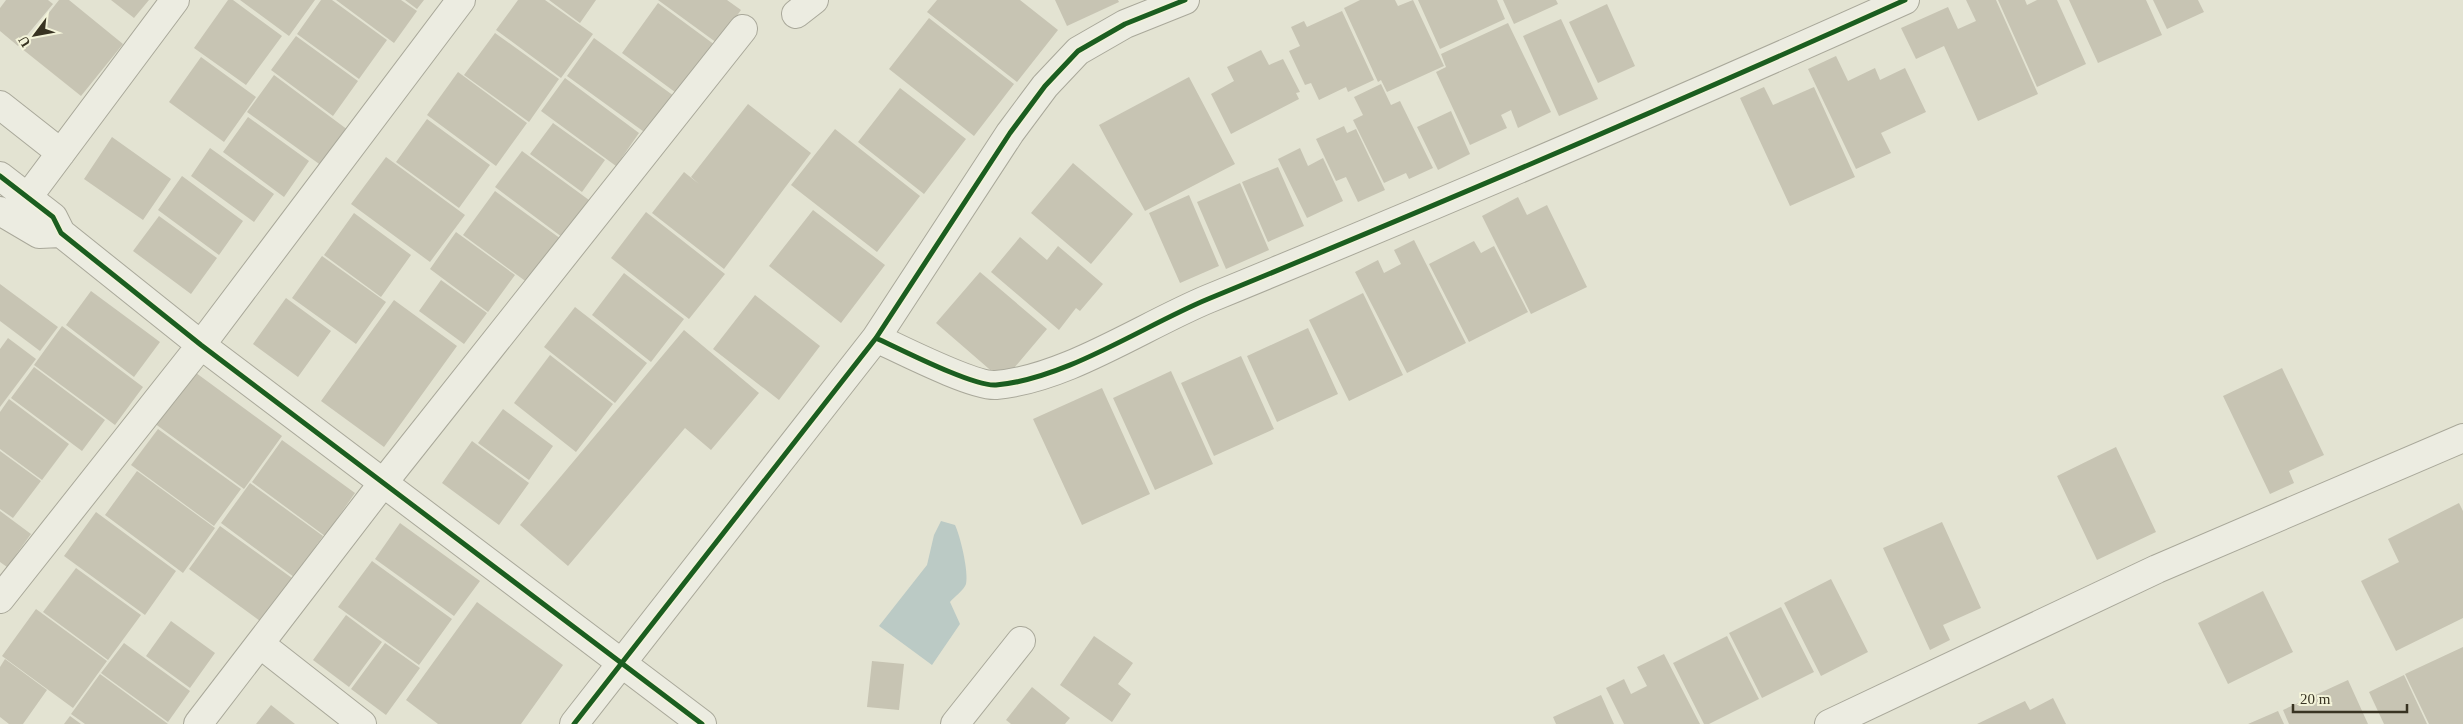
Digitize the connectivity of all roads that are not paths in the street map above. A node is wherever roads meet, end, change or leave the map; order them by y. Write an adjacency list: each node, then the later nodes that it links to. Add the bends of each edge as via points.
1 (175, 0): 7 (street)
2 (461, 0): 11 (street)
3 (1185, 0): 10 (street, via 1125,24 1078,51 1045,86 1010,133)
4 (1905, 0): 10 (street, via 1667,108 1197,304 1103,350 1034,378 992,386 946,370)
5 (743, 29): 13 (street)
6 (0, 104): 7 (street)
7 (61, 153): 9 (street)
8 (0, 176): 9 (street)
9 (13, 208): 11 (street, via 53,217 61,233)
10 (876, 338): 17 (street)
11 (201, 345): 13 (street); 14 (street)
12 (2463, 438): 23 (street, via 2157,570)
13 (383, 483): 16 (street); 17 (street)
14 (0, 598)
15 (1021, 641): 22 (street)
16 (260, 644): 18 (street); 19 (street)
17 (622, 663): 20 (street); 21 (street)
18 (198, 724)
19 (362, 724)
20 (574, 724)
21 (702, 724)
22 (955, 724)
23 (1829, 724)

